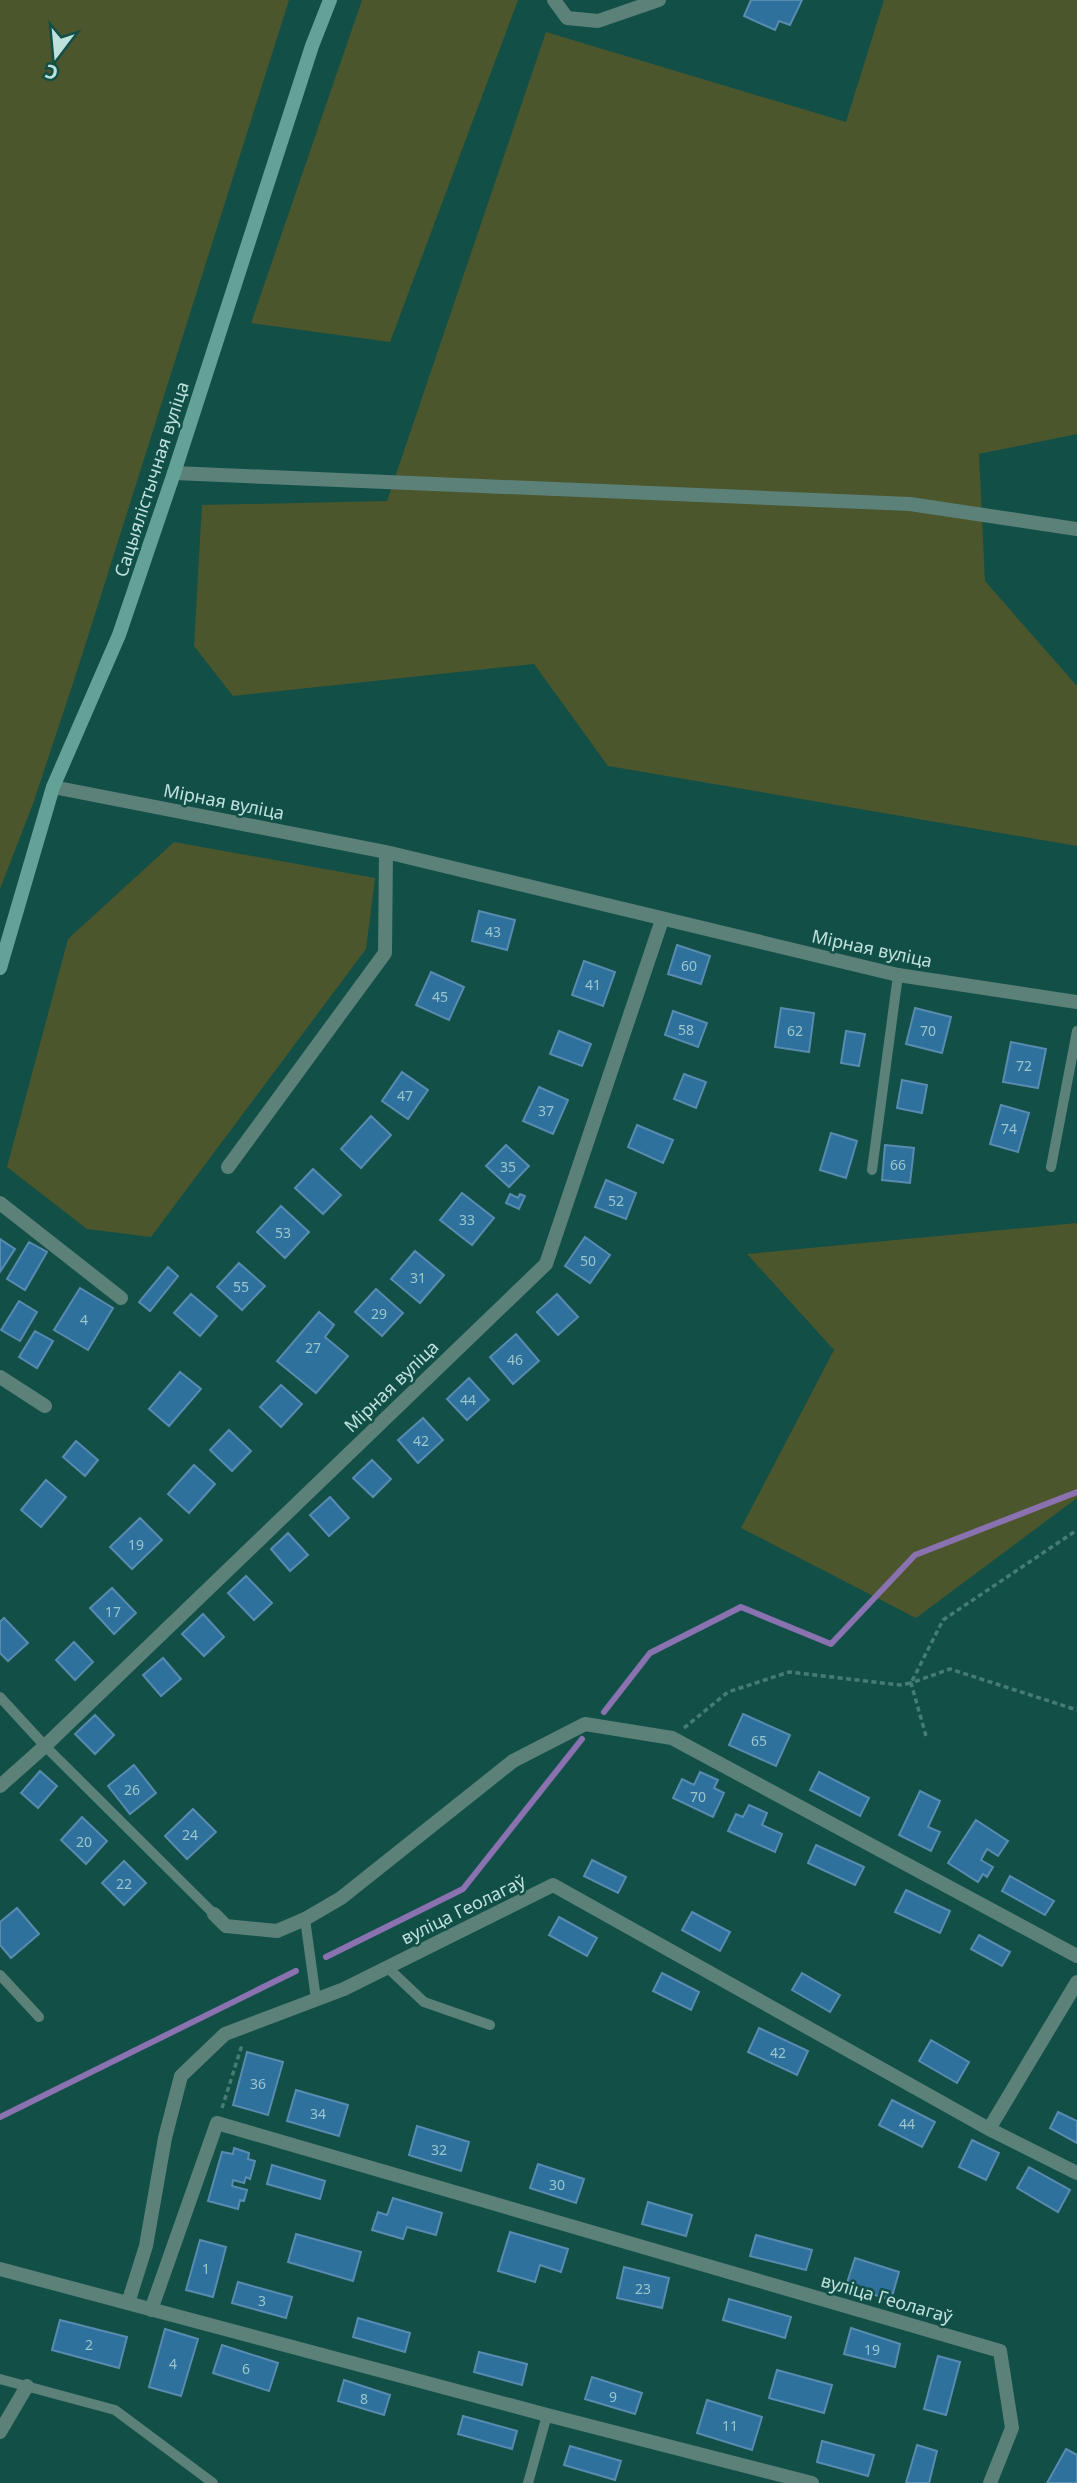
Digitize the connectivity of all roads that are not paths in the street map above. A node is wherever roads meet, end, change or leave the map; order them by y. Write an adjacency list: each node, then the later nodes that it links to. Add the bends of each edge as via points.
1 (330, 0): 4 (main road, Сацыялістычная вуліца)
2 (554, 0): 3 (street, via 567,18 598,21)
3 (659, 0)
4 (174, 473): 5 (street, via 910,504); 6 (main road, Сацыялістычная вуліца, via 119,635)
5 (1077, 529)
6 (53, 787): 7 (street, Мірная вуліца); 9 (main road, Сацыялістычная вуліца)
7 (386, 852): 8 (street, Мірная вуліца); 13 (street, via 385,953)
8 (662, 920): 10 (street, Мірная вуліца); 21 (street, Мірная вуліца, via 546,1264)
9 (0, 968)
10 (898, 975): 11 (street, Мірная вуліца); 15 (lane)
11 (1077, 1002)
12 (1077, 1031): 14 (lane)
13 (228, 1167)
14 (1051, 1167)
15 (872, 1170)
16 (0, 1203): 17 (street)
17 (121, 1298)
18 (0, 1377): 19 (street)
19 (46, 1406)
20 (0, 1697): 21 (lane)
21 (45, 1746): 22 (street, Мірная вуліца); 23 (lane)
22 (0, 1786)
23 (214, 1914): 24 (street, via 226,1926 278,1931)
24 (305, 1919): 25 (street, via 341,1898 513,1761 584,1724 672,1738); 29 (lane)
25 (1077, 1956)
26 (387, 1967): 29 (street, вуліца Геолагаў); 31 (lane, via 424,2002); 32 (street, вуліца Геолагаў, via 554,1885)
27 (0, 1975): 30 (lane)
28 (1077, 1982): 32 (street)
29 (316, 2000): 35 (street, вуліца Геолагаў, via 225,2034 181,2076 164,2138 146,2246)
30 (39, 2017)
31 (490, 2025)
32 (989, 2129): 33 (street, вуліца Геолагаў)
33 (1077, 2173)
34 (0, 2269): 35 (street)
35 (128, 2303): 36 (street)
36 (151, 2310): 39 (street); 44 (street, вуліца Геолагаў, via 217,2123 1000,2351 1012,2428)
37 (0, 2379): 38 (lane)
38 (27, 2386): 40 (street); 41 (lane, via 115,2410)
39 (547, 2415): 42 (lane); 43 (street)
40 (0, 2432)
41 (213, 2483)
42 (528, 2483)
43 (812, 2483)
44 (990, 2483)

